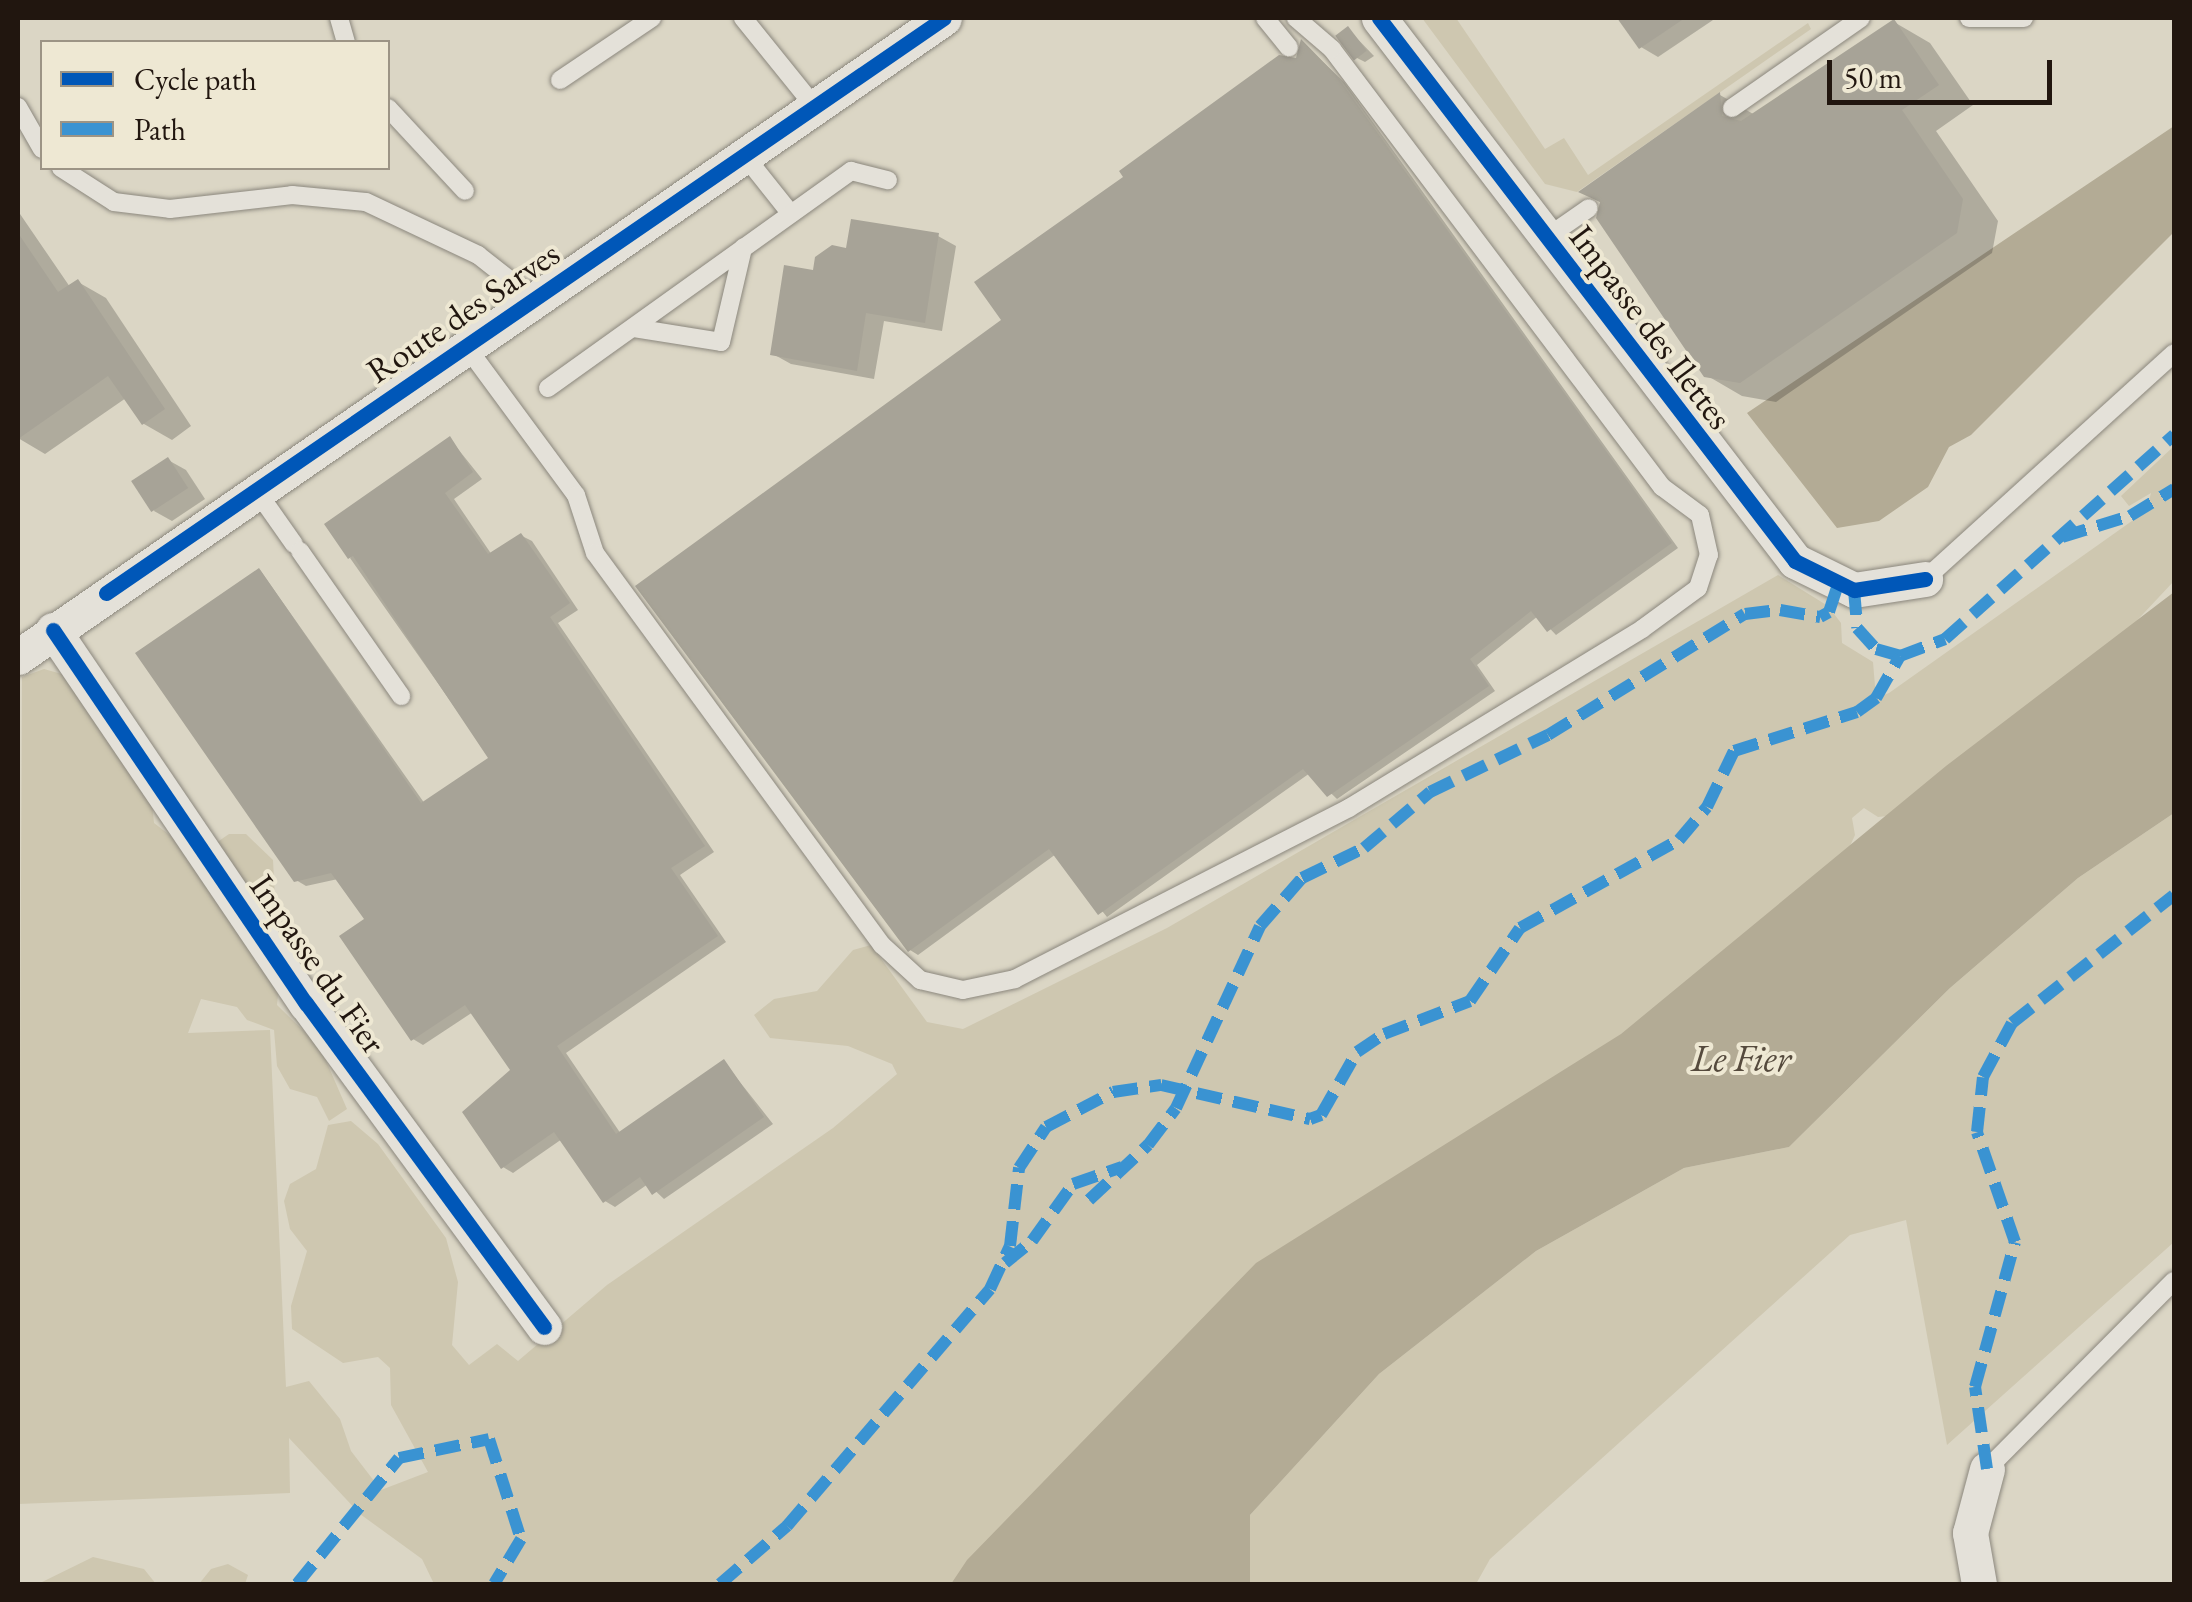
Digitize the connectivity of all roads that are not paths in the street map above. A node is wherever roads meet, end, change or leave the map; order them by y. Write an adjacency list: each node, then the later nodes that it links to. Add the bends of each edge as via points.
1 (652, 18): 11 (lane)
2 (743, 18): 12 (lane)
3 (944, 18): 12 (street, Route des Sarves)
4 (1265, 18): 10 (lane)
5 (1296, 18): 27 (lane, via 1332,50 1662,487 1700,515 1709,554 1698,588 1496,719 1348,808 1014,979 963,990 920,980 882,944 595,553 576,495)
6 (1378, 18): 23 (street, Impasse des Ilettes)
7 (1861, 18): 14 (lane)
8 (1969, 18): 9 (lane)
9 (2024, 18)
10 (1288, 48)
11 (560, 80)
12 (814, 106): 17 (street, Route des Sarves)
13 (18, 107): 16 (lane)
14 (1732, 108)
15 (390, 110): 20 (lane)
16 (40, 146)
17 (744, 155): 22 (lane); 25 (street, Route des Sarves)
18 (63, 170): 25 (lane, via 114,202 170,209 292,195 366,202 478,255)
19 (888, 180): 22 (lane, via 851,172)
20 (465, 191)
21 (1589, 208): 23 (lane)
22 (791, 214): 24 (lane)
23 (1546, 238): 31 (street, Impasse des Ilettes, via 1795,561 1854,590)
24 (743, 248): 26 (lane); 26 (lane, via 721,342)
25 (534, 300): 27 (street, Route des Sarves)
26 (634, 328): 29 (lane)
27 (466, 346): 30 (street, Route des Sarves)
28 (2174, 353): 31 (lane)
29 (548, 388)
30 (256, 490): 32 (street, Route des Sarves); 34 (lane)
31 (1925, 579)
32 (52, 630): 33 (street, Route des Sarves); 36 (street, Impasse du Fier, via 306,1003)
33 (18, 657)
34 (402, 696)
35 (2174, 1282): 37 (lane)
36 (544, 1327)
37 (1988, 1468): 38 (street, via 1970,1533)
38 (1979, 1584)

